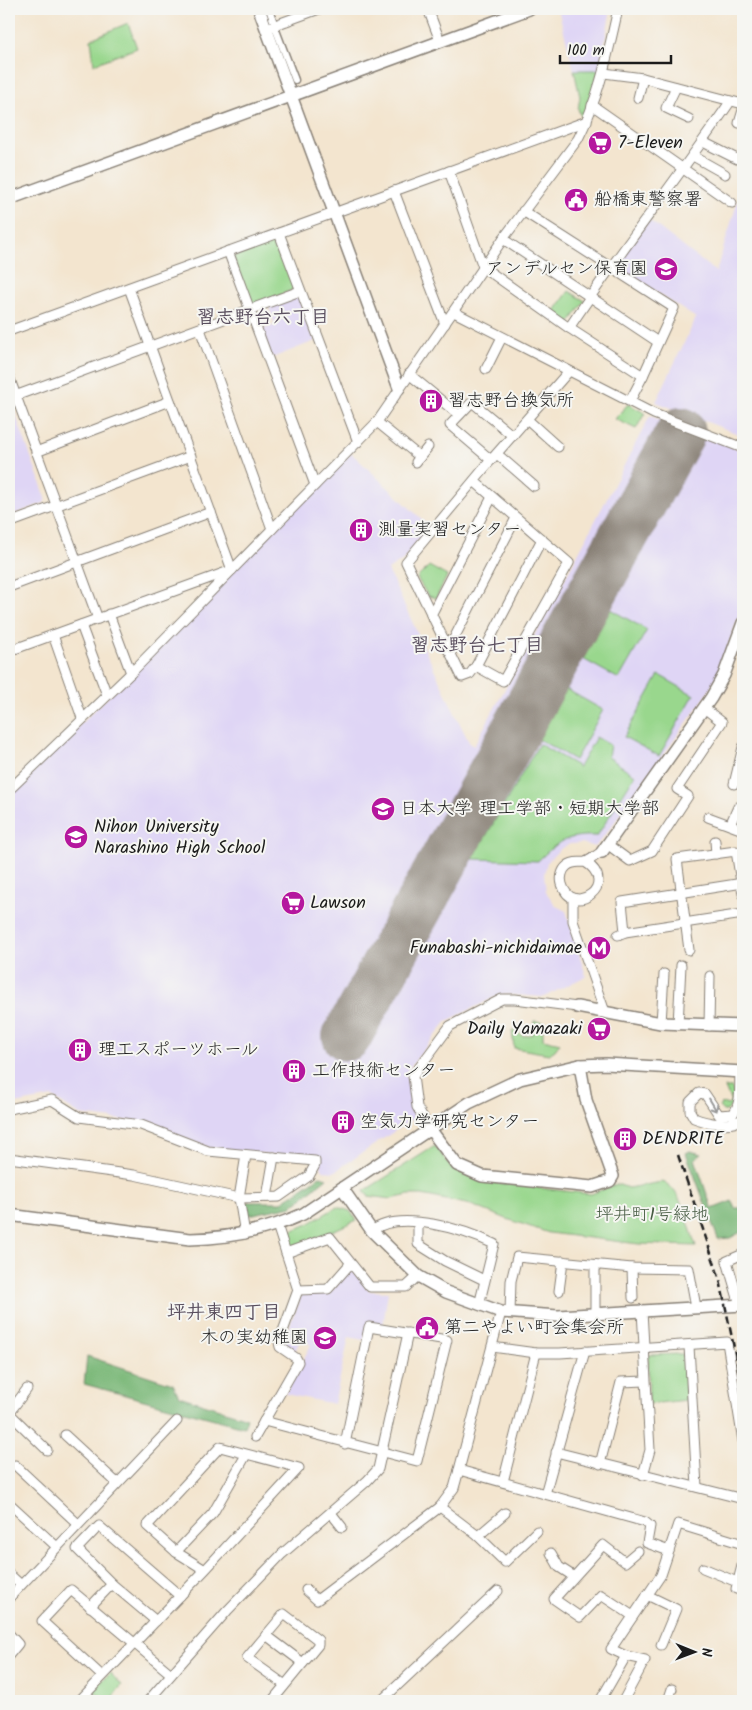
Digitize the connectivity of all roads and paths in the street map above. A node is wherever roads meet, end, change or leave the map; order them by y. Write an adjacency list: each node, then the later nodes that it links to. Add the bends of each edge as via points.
1 (259, 9): 7 (street)
2 (269, 9): 7 (street)
3 (319, 9): 7 (street)
4 (428, 9): 8 (street)
5 (529, 9): 8 (street)
6 (618, 9): 9 (street)
7 (272, 26): 11 (street); 13 (street)
8 (440, 41): 13 (street)
9 (604, 72): 10 (street); 17 (street)
10 (643, 78): 12 (street); 14 (street)
11 (295, 80)
12 (676, 87): 15 (street); 19 (street, via 666,108)
13 (291, 95): 29 (street); 32 (street)
14 (638, 98)
15 (730, 102): 16 (street); 22 (street)
16 (743, 104)
17 (592, 105): 20 (street); 25 (street)
18 (743, 110): 21 (street)
19 (689, 119)
20 (587, 121): 26 (street); 31 (street, via 578,139)
21 (739, 123)
22 (703, 142): 23 (street); 24 (street)
23 (693, 156): 25 (street); 27 (street)
24 (737, 159)
25 (684, 168): 30 (street); 36 (street)
26 (449, 171): 28 (street); 37 (street)
27 (725, 174)
28 (394, 191): 32 (street); 43 (street)
29 (9, 199)
30 (732, 203)
31 (523, 211): 34 (street); 36 (street)
32 (334, 213): 33 (street); 55 (street)
33 (279, 233): 35 (street); 39 (street)
34 (502, 239): 37 (street); 40 (street)
35 (228, 251): 38 (street); 41 (street)
36 (610, 266): 40 (street); 48 (street, via 674,308)
37 (483, 268): 42 (street); 45 (street)
38 (128, 288): 46 (street); 49 (street)
39 (300, 291): 41 (street); 63 (street)
40 (589, 298): 45 (street); 48 (street)
41 (250, 310): 44 (street); 71 (street)
42 (454, 312): 43 (street); 47 (street)
43 (445, 324): 52 (street)
44 (200, 328): 49 (street); 78 (street)
45 (569, 328): 53 (street)
46 (9, 332)
47 (502, 337): 50 (street); 51 (street)
48 (658, 342): 53 (street)
49 (150, 346): 56 (street); 58 (street)
50 (486, 369)
51 (569, 371): 60 (street); 66 (street, via 654,414)
52 (409, 374): 55 (street); 59 (street)
53 (643, 376): 57 (street)
54 (9, 377): 56 (street)
55 (399, 388): 61 (street)
56 (15, 396): 67 (street)
57 (631, 399)
58 (170, 401): 67 (street); 68 (street)
59 (460, 415): 62 (street, via 472,402); 69 (street, via 450,425)
60 (528, 420): 62 (street); 65 (street)
61 (377, 422): 63 (street); 64 (street, via 418,460)
62 (513, 436): 69 (street)
63 (358, 442): 71 (street)
64 (428, 447)
65 (558, 447)
66 (743, 448)
67 (36, 452): 74 (street)
68 (191, 456): 74 (street); 75 (street)
69 (494, 457): 70 (street); 72 (street)
70 (474, 481): 73 (street); 84 (street, via 406,562)
71 (315, 485): 78 (street)
72 (534, 486)
73 (492, 497): 76 (street); 84 (street)
74 (56, 505): 77 (street); 80 (street)
75 (211, 512): 80 (street); 81 (street)
76 (516, 518): 79 (street); 89 (street)
77 (9, 523)
78 (272, 529): 81 (street)
79 (542, 539): 91 (street); 91 (street, via 569,563 503,681)
80 (76, 562): 82 (street); 85 (street)
81 (232, 570): 83 (street); 92 (street)
82 (9, 587)
83 (109, 614): 85 (street); 92 (street)
84 (431, 615): 89 (street)
85 (98, 619): 87 (street)
86 (743, 623): 94 (street, via 724,675)
87 (81, 625): 88 (street); 93 (street)
88 (53, 635): 90 (street); 95 (street)
89 (448, 650): 91 (street, via 462,677 470,674)
90 (9, 652)
91 (476, 666)
92 (131, 673): 93 (street)
93 (107, 695): 95 (street)
94 (704, 708): 105 (street); 105 (street, via 722,722 677,789 688,796 652,851 630,861)
95 (82, 718): 99 (street)
96 (743, 747): 97 (street)
97 (740, 773): 98 (street)
98 (734, 784)
99 (9, 790)
100 (738, 807): 102 (street)
101 (708, 817): 102 (street)
102 (730, 825): 103 (street)
103 (743, 830)
104 (715, 841): 106 (street)
105 (604, 848): 107 (street); 108 (street)
106 (716, 854): 109 (street, via 736,851); 110 (street, via 677,859)
107 (585, 862): 108 (street); 112 (street, via 574,862 563,872 561,881 564,889)
108 (594, 868): 112 (street, via 598,874 594,893 585,899)
109 (742, 883): 110 (street); 111 (street)
110 (681, 893): 114 (street); 114 (street, via 622,902 622,933)
111 (743, 894)
112 (573, 898): 120 (street, via 573,921)
113 (743, 914): 114 (street)
114 (685, 922): 115 (street)
115 (689, 950)
116 (681, 966): 122 (street)
117 (664, 974): 121 (street)
118 (710, 976): 123 (street)
119 (577, 1007): 120 (street); 129 (street, via 502,999 450,1026 412,1076 417,1107)
120 (605, 1012): 121 (street)
121 (661, 1023): 122 (street)
122 (678, 1025): 123 (street)
123 (709, 1026): 124 (street)
124 (743, 1026)
125 (580, 1065): 126 (street, via 631,1064); 129 (street, via 536,1074 504,1086 469,1103); 129 (street, via 586,1100 613,1176 610,1181 592,1187 482,1176 457,1165)
126 (742, 1072): 128 (street, one-way to 126, via 733,1123 700,1121 690,1111 690,1102 699,1093 705,1094 719,1115 733,1114 739,1101)
127 (9, 1109): 130 (street, via 52,1100 79,1117 141,1126 208,1151)
128 (743, 1118)
129 (430, 1129): 133 (street)
130 (246, 1155): 131 (street); 135 (street)
131 (274, 1157): 134 (street); 134 (street, via 315,1161 315,1165 309,1176 279,1197)
132 (9, 1158): 135 (street, via 134,1175)
133 (342, 1188): 138 (street, via 303,1214); 139 (street)
134 (267, 1197): 135 (street)
135 (239, 1198): 140 (street)
136 (9, 1215): 140 (street, via 190,1239)
137 (418, 1223): 139 (street, via 380,1225); 148 (street, via 418,1244); 148 (street, via 468,1232 494,1244)
138 (277, 1225): 140 (street); 141 (street)
139 (372, 1232): 147 (street)
140 (246, 1234)
141 (286, 1254): 144 (street, via 330,1237); 150 (street)
142 (743, 1254): 149 (street, via 727,1261)
143 (563, 1262): 145 (street); 151 (street); 157 (street, via 517,1257)
144 (350, 1264): 147 (street, via 370,1288 406,1287); 150 (street, via 328,1289)
145 (595, 1265): 146 (street); 158 (street)
146 (632, 1268): 152 (street); 155 (street, via 689,1269)
147 (418, 1276): 153 (street)
148 (484, 1280): 153 (street)
149 (739, 1285): 154 (street)
150 (298, 1290): 168 (street, via 280,1347 298,1362)
151 (559, 1291)
152 (633, 1298)
153 (479, 1305): 157 (street)
154 (742, 1305): 155 (street)
155 (696, 1307): 156 (street)
156 (642, 1311): 158 (street); 162 (street)
157 (505, 1312): 158 (street, via 551,1316); 161 (street)
158 (595, 1314)
159 (408, 1333): 173 (street, via 369,1327); 175 (street); 175 (street, via 446,1340 417,1461)
160 (689, 1346): 162 (street); 172 (street, via 726,1342); 184 (street)
161 (492, 1347): 164 (street); 180 (street)
162 (643, 1347): 163 (street); 165 (street)
163 (585, 1351): 164 (street); 176 (street)
164 (536, 1353): 182 (street)
165 (645, 1381): 179 (street, via 621,1382); 181 (street, via 650,1450)
166 (27, 1389): 167 (street)
167 (9, 1413): 174 (street)
168 (264, 1421): 171 (street); 173 (street)
169 (177, 1422): 183 (street)
170 (65, 1435): 183 (street)
171 (255, 1437)
172 (743, 1441)
173 (345, 1444): 175 (street)
174 (47, 1450)
175 (382, 1452): 190 (street, via 378,1469)
176 (556, 1452): 179 (street); 185 (street)
177 (246, 1455): 199 (street, via 213,1513); 199 (street, via 220,1447 147,1526); 203 (street, via 299,1468)
178 (15, 1464): 191 (street)
179 (600, 1464): 181 (street)
180 (459, 1470): 182 (street); 188 (street, via 454,1488)
181 (643, 1475): 184 (street)
182 (503, 1482): 185 (street)
183 (117, 1483): 191 (street)
184 (697, 1487): 186 (street)
185 (545, 1494): 198 (street, via 645,1522 650,1526 646,1543)
186 (743, 1499)
187 (9, 1503): 196 (street)
188 (440, 1507): 194 (street); 209 (street, via 317,1600)
189 (505, 1512): 194 (street)
190 (331, 1513): 192 (street); 225 (street, via 282,1554)
191 (78, 1524): 196 (street)
192 (342, 1527)
193 (537, 1530): 194 (street, via 505,1562)
194 (478, 1536)
195 (743, 1544): 198 (street, via 678,1524)
196 (57, 1547): 207 (street)
197 (638, 1551): 205 (street, via 625,1562 603,1545)
198 (668, 1551): 213 (street, via 660,1575)
199 (176, 1552): 203 (street)
200 (551, 1553): 205 (street, via 559,1567)
201 (743, 1562): 206 (street)
202 (703, 1568): 206 (street)
203 (205, 1570): 212 (street)
204 (9, 1574): 207 (street)
205 (573, 1576): 216 (street, via 554,1599 580,1617 601,1595)
206 (737, 1582): 211 (street, via 736,1588)
207 (20, 1584): 214 (street)
208 (112, 1584): 212 (street, via 76,1549 99,1526); 215 (street); 217 (street)
209 (306, 1590)
210 (498, 1591): 232 (street)
211 (743, 1591)
212 (180, 1596): 217 (street)
213 (647, 1596): 216 (street); 221 (street, via 676,1609)
214 (9, 1598)
215 (90, 1606): 220 (street); 226 (street, via 71,1590 42,1621)
216 (634, 1616): 223 (street, via 612,1649)
217 (156, 1621): 220 (street)
218 (9, 1634): 222 (street, via 18,1644)
219 (266, 1635): 224 (street); 224 (street, via 284,1614 318,1640 318,1645); 227 (street, via 247,1658)
220 (133, 1644): 225 (street); 226 (street)
221 (661, 1645)
222 (9, 1655)
223 (626, 1656): 233 (street); 234 (street, via 645,1660)
224 (303, 1663): 227 (street)
225 (170, 1674): 230 (street)
226 (102, 1676): 229 (street)
227 (284, 1685): 231 (street)
228 (672, 1689): 235 (street)
229 (79, 1701)
230 (148, 1701)
231 (272, 1701)
232 (381, 1701)
233 (600, 1701)
234 (623, 1701)
235 (668, 1701)

